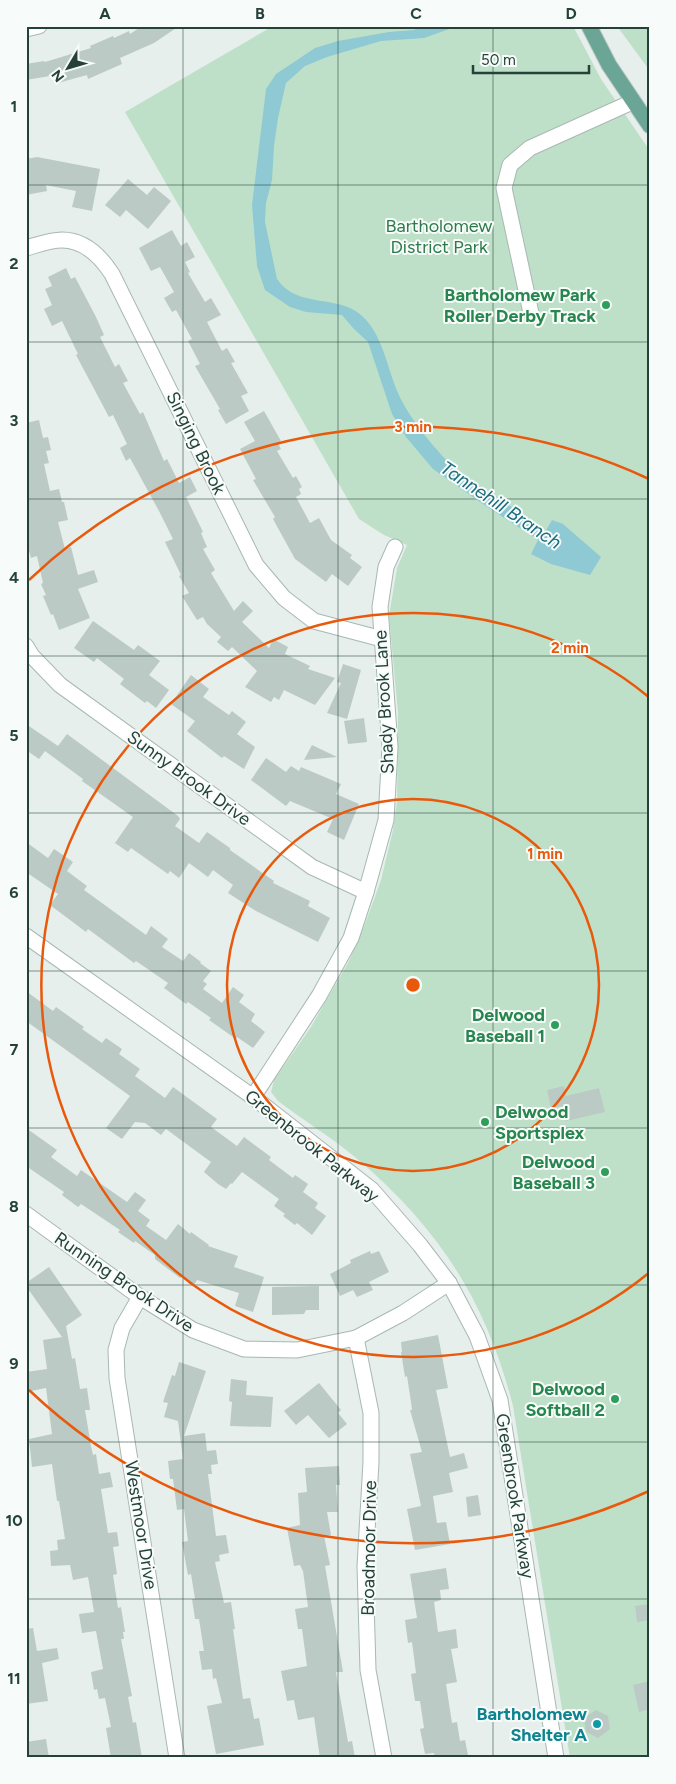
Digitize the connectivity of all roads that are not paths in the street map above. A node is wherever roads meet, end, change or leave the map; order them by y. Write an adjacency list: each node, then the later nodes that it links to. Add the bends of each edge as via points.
1 (39, 26): 3 (street)
2 (589, 26): 4 (main road)
3 (26, 29)
4 (632, 102): 5 (main road); 7 (street, via 530,148 510,165 504,188)
5 (650, 126)
6 (26, 248): 9 (street, Singing Brook, via 62,240 77,243 103,260 256,564 284,598 314,621)
7 (532, 313)
8 (395, 547): 9 (street, Shady Brook Lane, via 386,567 380,607)
9 (382, 639): 11 (street, Shady Brook Lane, via 390,756 386,820)
10 (26, 646): 11 (street, Sunny Brook Drive, via 60,686 312,867)
11 (366, 892): 13 (street, Shady Brook Lane, via 351,938 319,996)
12 (26, 936): 13 (street, Greenbrook Parkway)
13 (252, 1097): 15 (street, Greenbrook Parkway, via 372,1190)
14 (26, 1214): 16 (street, Running Brook Drive)
15 (449, 1283): 17 (street, Running Brook Drive); 20 (street, Greenbrook Parkway, via 477,1336 500,1400)
16 (140, 1296): 17 (street, Running Brook Drive, via 192,1330 244,1349 297,1350); 18 (street, Westmoor Drive, via 122,1328 116,1350 117,1378)
17 (356, 1338): 19 (street, Broadmoor Drive, via 371,1413 365,1566 368,1670)
18 (177, 1758)
19 (384, 1758)
20 (556, 1758)

